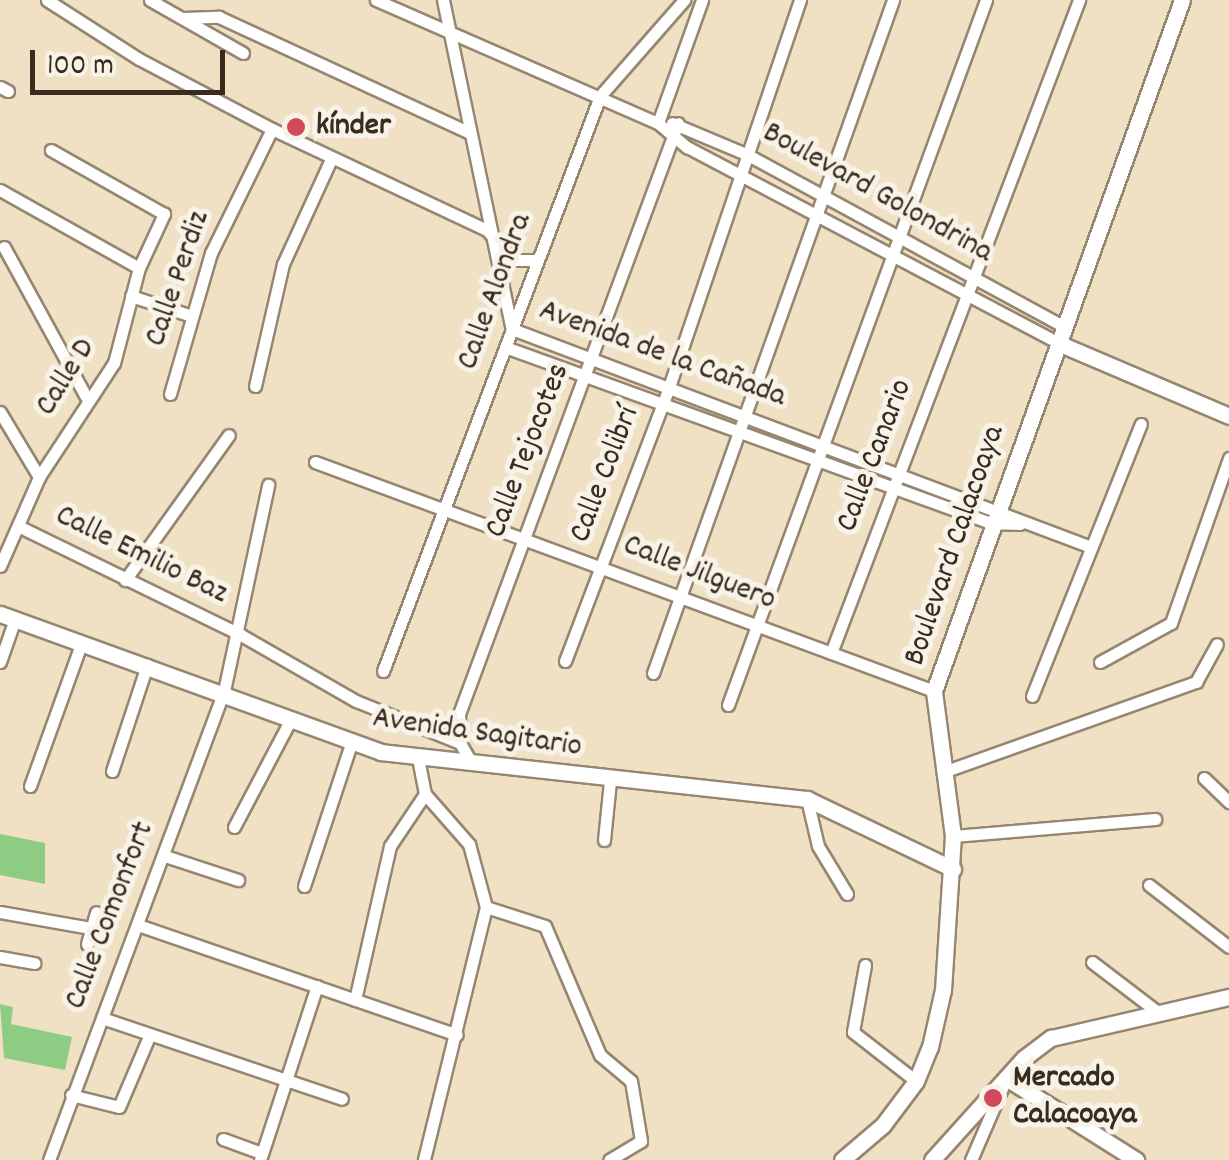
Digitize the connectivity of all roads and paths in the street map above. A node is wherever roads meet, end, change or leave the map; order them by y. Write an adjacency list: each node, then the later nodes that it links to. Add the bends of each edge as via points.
1 (47, 0): 18 (street)
2 (150, 0): 12 (street)
3 (376, 0): 13 (street, Boulevard Golondrina)
4 (442, 0): 13 (street, Avenida de la Cañada)
5 (684, 0): 15 (street, Calle Alondra)
6 (702, 0): 16 (street)
7 (800, 0): 22 (street, Calle Colibrí)
8 (893, 0): 26 (street)
9 (986, 0): 29 (street)
10 (1079, 0): 34 (street, Calle Canario)
11 (1182, 0): 39 (street, Boulevard Calacoaya)
12 (183, 18): 14 (street); 19 (street, via 219,16)
13 (450, 34): 15 (street, Boulevard Golondrina); 19 (street, Avenida de la Cañada)
14 (243, 53)
15 (600, 96): 16 (street, Boulevard Golondrina); 32 (street, Calle Alondra)
16 (658, 123): 17 (street, Boulevard Golondrina); 20 (street, Boulevard Golondrina)
17 (678, 123): 20 (street, Calle Tejocotes); 22 (street, Boulevard Golondrina)
18 (272, 129): 23 (street); 37 (street, Calle Perdiz, via 218,235)
19 (468, 132): 28 (street, Avenida de la Cañada)
20 (673, 137): 24 (street, Boulevard Golondrina); 41 (street, Calle Tejocotes)
21 (50, 150): 33 (street, Calle D, via 164,214)
22 (748, 155): 24 (street, Calle Colibrí); 26 (street, Boulevard Golondrina)
23 (332, 159): 28 (street); 43 (street, via 283,264)
24 (743, 176): 27 (street, Boulevard Golondrina); 44 (street, Calle Colibrí)
25 (0, 190): 33 (street)
26 (823, 196): 27 (street); 29 (street, Boulevard Golondrina)
27 (817, 216): 31 (street, Boulevard Golondrina); 49 (street)
28 (488, 230): 32 (street, via 512,260); 38 (street, Avenida de la Cañada)
29 (899, 238): 31 (street); 34 (street, Boulevard Golondrina)
30 (4, 247): 46 (street)
31 (892, 256): 36 (street, Boulevard Golondrina); 54 (street)
32 (536, 260): 38 (street, Calle Alondra)
33 (139, 268): 35 (street, Calle D)
34 (974, 279): 36 (street, Calle Canario); 39 (street, Boulevard Golondrina)
35 (131, 296): 37 (street); 46 (street, Calle D, via 114,363)
36 (967, 297): 39 (street, Boulevard Golondrina); 58 (street, Calle Canario)
37 (192, 316): 45 (street, Calle Perdiz)
38 (512, 329): 40 (street, Calle Alondra); 41 (street, Avenida de la Cañada)
39 (1061, 335): 50 (street); 63 (street, Boulevard Calacoaya)
40 (506, 348): 42 (street, Avenida de la Cañada); 62 (street, Calle Alondra)
41 (593, 359): 42 (street, Calle Tejocotes); 44 (street, Avenida de la Cañada)
42 (586, 376): 47 (street, Avenida de la Cañada); 65 (street, Calle Tejocotes)
43 (255, 386)
44 (669, 386): 47 (street, Calle Colibrí); 49 (street, Avenida de la Cañada)
45 (170, 394)
46 (86, 398): 59 (street, Calle D)
47 (662, 404): 52 (street, Avenida de la Cañada); 68 (street, Calle Colibrí)
48 (0, 412): 59 (street)
49 (746, 415): 52 (street); 54 (street, Avenida de la Cañada)
50 (1229, 416)
51 (1141, 424): 66 (street)
52 (740, 432): 56 (street, Avenida de la Cañada); 70 (street)
53 (229, 436): 69 (street)
54 (821, 442): 56 (street); 58 (street, Avenida de la Cañada)
55 (1229, 458): 79 (street, via 1171,623)
56 (815, 459): 61 (street, Avenida de la Cañada); 72 (street)
57 (315, 462): 62 (street, Calle Jilguero)
58 (899, 472): 61 (street, Calle Canario); 63 (street, Avenida de la Cañada)
59 (39, 477): 64 (street, Calle D)
60 (268, 485): 73 (street, Calle Comonfort)
61 (894, 488): 63 (street, Avenida de la Cañada); 76 (street, Calle Canario)
62 (444, 508): 65 (street, Calle Jilguero); 81 (street, Calle Alondra)
63 (994, 515): 66 (street); 84 (street, Boulevard Calacoaya)
64 (18, 526): 67 (street, Calle D); 69 (street, Calle Emilio Baz)
65 (526, 538): 68 (street, Calle Jilguero); 88 (street, Calle Tejocotes, via 459,714)
66 (1091, 548): 85 (street)
67 (0, 566)
68 (601, 567): 70 (street, Calle Jilguero); 77 (street, Calle Colibrí)
69 (125, 580): 73 (street, Calle Emilio Baz)
70 (679, 596): 72 (street, Calle Jilguero); 82 (street)
71 (8, 616): 74 (street, Avenida Sagitario); 78 (street)
72 (754, 624): 76 (street, Calle Jilguero); 86 (street)
73 (241, 634): 83 (street, Calle Comonfort); 88 (street, Calle Emilio Baz, via 356,701)
74 (82, 644): 80 (street, Avenida Sagitario); 96 (street)
75 (1216, 644): 93 (street, via 1196,682)
76 (831, 653): 84 (street, Calle Jilguero)
77 (565, 661)
78 (0, 662)
79 (1100, 662)
80 (147, 665): 83 (street, Avenida Sagitario); 92 (street)
81 (383, 671)
82 (653, 673)
83 (224, 691): 87 (street, Avenida Sagitario); 104 (street, Calle Comonfort)
84 (934, 691): 93 (street, Boulevard Calacoaya)
85 (1032, 696)
86 (728, 705)
87 (291, 719): 89 (street, Avenida Sagitario); 101 (street)
88 (460, 742): 91 (street)
89 (351, 744): 90 (street, Avenida Sagitario); 108 (street)
90 (418, 758): 91 (street, Avenida Sagitario); 97 (street)
91 (471, 762): 95 (street, Avenida Sagitario)
92 (112, 771)
93 (943, 772): 102 (street, Boulevard Calacoaya)
94 (1204, 778): 99 (street)
95 (610, 781): 98 (street, Avenida Sagitario); 103 (street)
96 (30, 786)
97 (425, 794): 110 (street, via 468,844); 123 (street, via 390,846)
98 (807, 799): 105 (street, Avenida Sagitario); 109 (street, via 818,846)
99 (1229, 802)
100 (1156, 819): 102 (street)
101 (234, 828)
102 (953, 836): 105 (street, Boulevard Calacoaya)
103 (604, 840)
104 (165, 856): 106 (street); 113 (street, Calle Comonfort)
105 (952, 868): 129 (street, Boulevard Calacoaya, via 943,990)
106 (238, 880)
107 (1150, 885): 116 (street)
108 (304, 886)
109 (848, 894)
110 (486, 908): 127 (street); 137 (street, via 545,926 600,1055 631,1081 641,1141)
111 (0, 912): 114 (street)
112 (96, 912): 114 (street)
113 (138, 926): 121 (street); 125 (street, Calle Comonfort)
114 (91, 928): 115 (street)
115 (87, 944)
116 (1229, 947)
117 (0, 957): 119 (street)
118 (1092, 962): 124 (street)
119 (34, 963)
120 (865, 965): 129 (street, via 853,1032)
121 (317, 986): 123 (street); 130 (street)
122 (1229, 997): 124 (street)
123 (355, 1000): 127 (street)
124 (1155, 1010): 128 (street, via 1051,1038)
125 (102, 1018): 126 (street); 131 (street, Calle Comonfort)
126 (150, 1034): 130 (street); 131 (street, via 119,1108)
127 (457, 1035): 136 (street)
128 (1006, 1078): 139 (street); 140 (street); 141 (street)
129 (916, 1081): 138 (street, Boulevard Calacoaya, via 883,1125)
130 (286, 1083): 132 (street); 134 (street)
131 (70, 1095): 135 (street, Calle Comonfort)
132 (342, 1099)
133 (223, 1139): 134 (street)
134 (260, 1156)
135 (49, 1160)
136 (424, 1160)
137 (610, 1160)
138 (842, 1160)
139 (932, 1160)
140 (970, 1160)
141 (1136, 1160)

